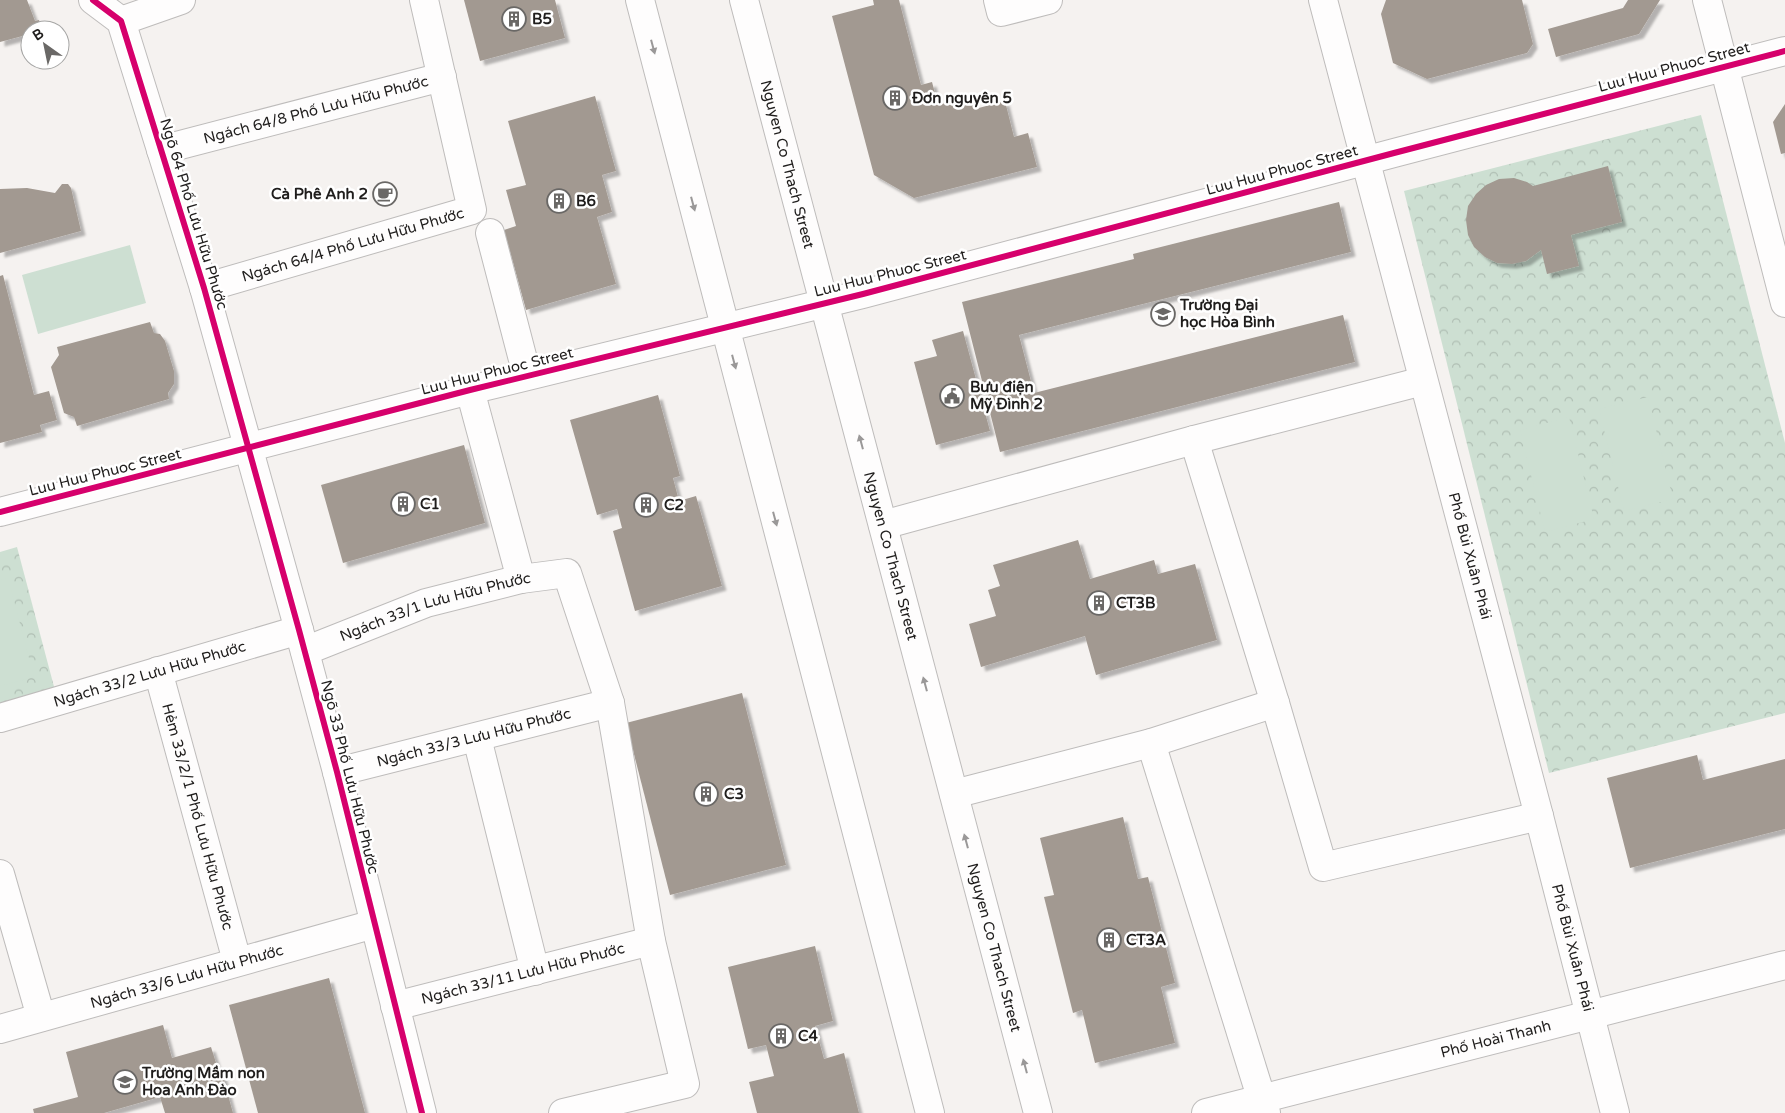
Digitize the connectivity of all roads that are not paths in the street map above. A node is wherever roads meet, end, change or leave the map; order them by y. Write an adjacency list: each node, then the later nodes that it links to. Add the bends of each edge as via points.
1 (93, 0): 10 (street)
2 (181, 0): 10 (street)
3 (424, 0): 13 (street)
4 (640, 0): 20 (street, one-way to 20)
5 (744, 0): 18 (street, Nguyen Co Thach Street)
6 (998, 0): 7 (street, via 1001,12)
7 (1048, 0)
8 (1324, 0): 15 (street, Phố Bùi Xuân Phái)
9 (1707, 0): 12 (street)
10 (121, 21): 14 (street, Ngõ 64 Phố Lưu Hữu Phước)
11 (1785, 51): 12 (street, Luu Huu Phuoc Street)
12 (1725, 67): 15 (street, Luu Huu Phuoc Street); 19 (street)
13 (442, 77): 14 (street, Ngách 64/8 Phố Lưu Hữu Phước); 17 (street, Ngách 64/4 Phố Lưu Hữu Phước, via 472,210)
14 (161, 150): 17 (street, Ngõ 64 Phố Lưu Hữu Phước)
15 (1365, 160): 18 (street, Luu Huu Phuoc Street); 22 (street, Phố Bùi Xuân Phái)
16 (490, 233): 21 (street)
17 (204, 288): 25 (street, Ngõ 64 Phố Lưu Hữu Phước)
18 (824, 303): 20 (street, Luu Huu Phuoc Street); 27 (street, Nguyen Co Thach Street, one-way to 18)
19 (1785, 303)
20 (725, 328): 21 (street, Luu Huu Phuoc Street); 52 (street, one-way to 52)
21 (527, 376): 23 (street, Luu Huu Phuoc Street)
22 (1423, 381): 24 (street); 38 (street, Phố Bùi Xuân Phái)
23 (470, 390): 25 (street, Luu Huu Phuoc Street); 28 (street)
24 (1194, 440): 27 (street); 32 (street)
25 (248, 448): 26 (street, Luu Huu Phuoc Street); 29 (street, Ngõ 33 Phố Lưu Hữu Phước)
26 (0, 512)
27 (883, 525): 37 (street, Nguyen Co Thach Street, one-way to 27)
28 (521, 579): 29 (street, Ngách 33/1 Lưu Hữu Phước); 31 (street, Ngách 33/1 Lưu Hữu Phước, via 567,573)
29 (302, 640): 30 (street, Ngách 33/2 Lưu Hữu Phước); 36 (street, Ngõ 33 Phố Lưu Hữu Phước)
30 (158, 671): 33 (street, Ngách 33/2 Lưu Hữu Phước); 42 (street, Hẻm 33/2/1 Phố Lưu Hữu Phước)
31 (610, 703): 34 (street, Ngách 33/3 Lưu Hữu Phước); 41 (street)
32 (1275, 703): 35 (street); 38 (street, via 1323,867)
33 (0, 718)
34 (477, 738): 36 (street, Ngách 33/3 Lưu Hữu Phước); 44 (street)
35 (1151, 742): 37 (street); 49 (street)
36 (337, 772): 40 (street, Ngõ 33 Phố Lưu Hữu Phước)
37 (954, 794): 53 (street, Nguyen Co Thach Street, one-way to 37)
38 (1539, 816): 46 (street, Phố Bùi Xuân Phái)
39 (0, 874): 47 (street)
40 (374, 924): 42 (street, Ngách 33/6 Lưu Hữu Phước); 45 (street, Ngõ 33 Phố Lưu Hữu Phước)
41 (651, 941): 44 (street, Ngách 33/11 Lưu Hữu Phước); 51 (street, via 685,1084)
42 (237, 961): 47 (street, Ngách 33/6 Lưu Hữu Phước)
43 (1785, 965): 46 (street, Phố Hoài Thanh)
44 (535, 971): 45 (street, Ngách 33/11 Lưu Hữu Phước)
45 (395, 1006): 50 (street, Ngõ 33 Phố Lưu Hữu Phước)
46 (1590, 1014): 49 (street, Phố Hoài Thanh); 55 (street, Phố Bùi Xuân Phái)
47 (41, 1017): 48 (street, Ngách 33/6 Lưu Hữu Phước)
48 (0, 1029)
49 (1264, 1106): 54 (street, Phố Hoài Thanh)
50 (422, 1113)
51 (563, 1113)
52 (930, 1113)
53 (1038, 1113)
54 (1206, 1113)
55 (1615, 1113)

